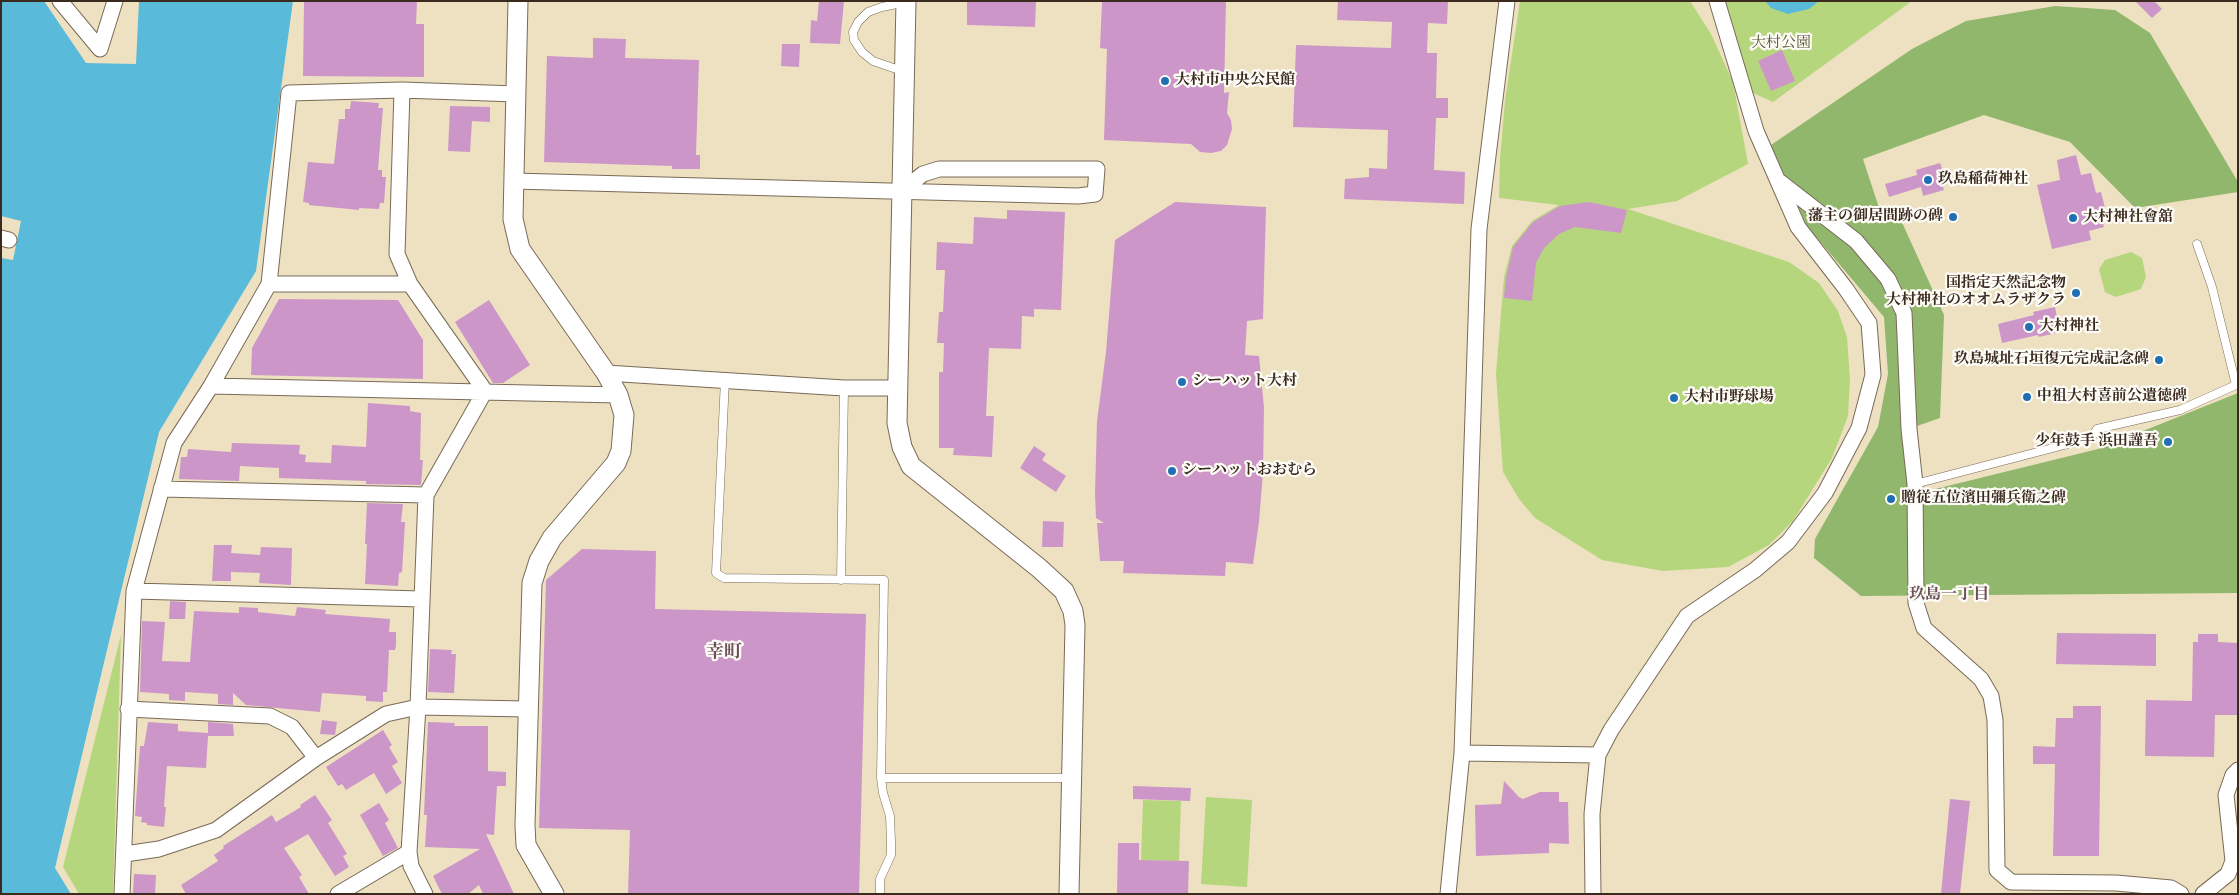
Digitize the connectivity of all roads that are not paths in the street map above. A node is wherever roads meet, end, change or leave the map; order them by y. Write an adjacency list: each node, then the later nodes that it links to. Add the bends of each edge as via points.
1 (115, 1): 6 (street, via 100,49)
2 (518, 1): 9 (street)
3 (1508, 1): 32 (street, via 1479,230)
4 (1717, 1): 11 (street, via 1756,130)
5 (906, 2): 7 (street); 7 (lane, via 868,12 853,32 862,52 873,62)
6 (63, 3)
7 (905, 72): 12 (street)
8 (402, 90): 9 (street); 14 (street, via 289,93); 15 (street, via 396,254)
9 (516, 94): 10 (street)
10 (513, 181): 12 (street); 16 (street, via 513,219 520,249)
11 (1779, 181): 23 (street, via 1856,241 1888,279 1904,313); 33 (street, via 1798,227 1869,323 1873,375 1859,428 1826,493 1788,542 1755,570 1687,616 1611,730)
12 (903, 190): 12 (street, via 923,174 939,169 1097,170 1095,194); 20 (street)
13 (2197, 244): 23 (lane, via 2212,287 2236,385 2180,410 2098,430 2091,438)
14 (268, 284): 15 (street); 18 (street)
15 (410, 284): 21 (street)
16 (606, 373): 17 (street); 22 (street)
17 (725, 379): 19 (street); 26 (lane, via 716,573 724,578)
18 (211, 386): 21 (street); 24 (street, via 174,444)
19 (844, 388): 20 (street); 26 (lane)
20 (897, 388): 37 (street, via 897,423 902,447 911,466 1040,568 1064,591 1073,611)
21 (486, 391): 22 (street); 25 (street)
22 (618, 395): 31 (street, via 624,415 621,450 616,463 552,538 538,561 530,616)
23 (1915, 484): 48 (street, via 1916,603 1924,628 1981,679 1991,696 1996,720 1997,870 2011,882 2116,882 2171,888)
24 (160, 489): 25 (street); 27 (street)
25 (426, 495): 28 (street)
26 (841, 580): 36 (lane, via 884,580)
27 (134, 590): 28 (street); 30 (street)
28 (421, 599): 29 (street)
29 (418, 707): 31 (street); 34 (street, via 386,714); 38 (street)
30 (128, 709): 34 (street, via 270,716 292,727); 39 (street)
31 (527, 709): 43 (street, via 526,845)
32 (1462, 753): 33 (street); 46 (street)
33 (1598, 755): 47 (street, via 1592,814)
34 (316, 758): 39 (street, via 216,830 159,849)
35 (2238, 770): 49 (street, via 2226,795 2233,861 2228,874)
36 (881, 778): 37 (lane); 44 (lane, via 890,816 891,842 890,855 880,879)
37 (1071, 778): 45 (street)
38 (409, 852): 41 (street); 42 (street, via 410,866)
39 (125, 854): 40 (street)
40 (122, 894)
41 (338, 894)
42 (425, 894)
43 (554, 894)
44 (880, 894)
45 (1069, 894)
46 (1448, 894)
47 (1593, 894)
48 (2181, 894)
49 (2203, 894)

